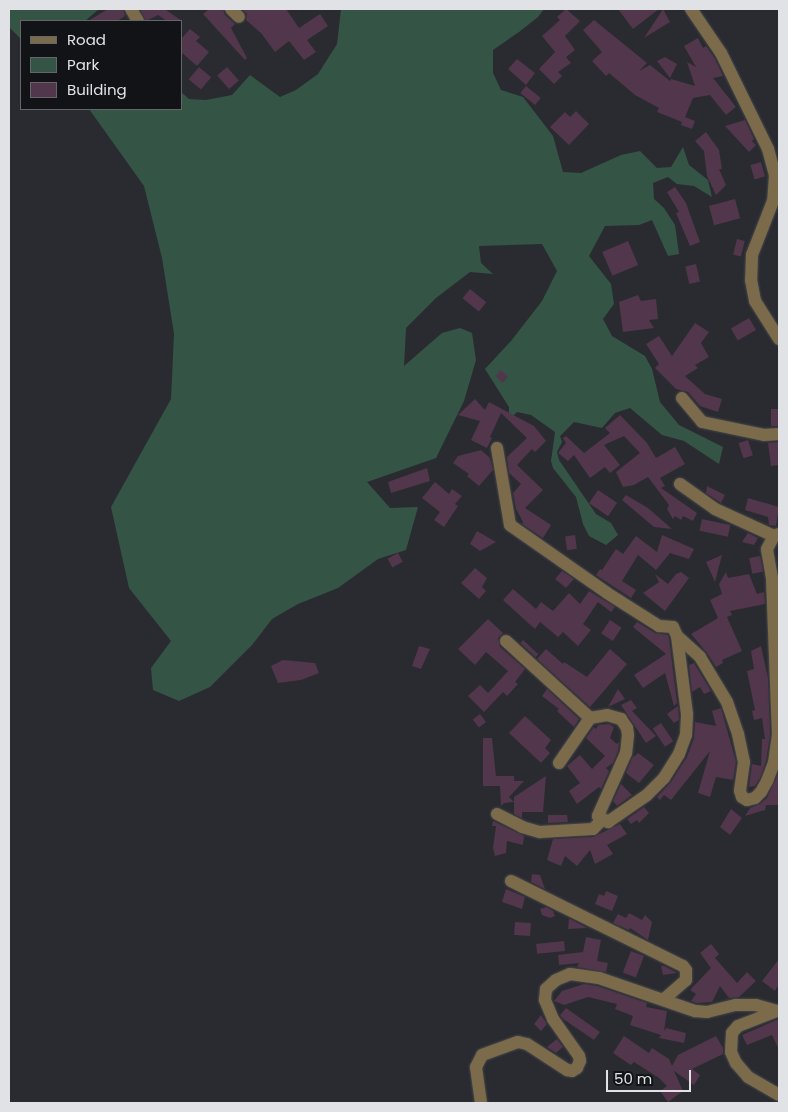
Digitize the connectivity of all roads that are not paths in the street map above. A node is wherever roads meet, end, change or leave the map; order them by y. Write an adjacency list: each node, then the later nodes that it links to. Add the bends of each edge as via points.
1 (691, 9): 2 (street, via 721,53 768,149 775,175 772,201 752,255 751,280 755,301)
2 (779, 339)
3 (682, 398): 4 (street, via 702,422)
4 (779, 434)
5 (497, 448): 8 (street, via 510,525 606,593 659,626 673,627)
6 (680, 484): 7 (street, via 715,509)
7 (777, 535): 8 (street, via 767,549 772,578 778,735 774,763 755,798 747,800 740,791 744,762 727,702 700,657)
8 (678, 636): 13 (street, via 687,714 686,736 679,754 664,778 647,795 608,822)
9 (506, 641): 10 (street)
10 (590, 718): 11 (street); 13 (street, via 607,715 621,719 628,735 626,754 600,809 598,816)
11 (560, 763)
12 (497, 814): 13 (street, via 540,832 593,829)
13 (602, 820)
14 (511, 881): 15 (street, via 683,966 686,980)
15 (664, 999): 16 (street, via 695,1011 707,1012 736,1005); 18 (street, via 633,992 599,978 570,974 556,980 546,988 545,1000 553,1019 579,1056 577,1068 572,1072 567,1070 527,1044 518,1042 482,1055 476,1066)
16 (778, 1010): 17 (street, via 738,1026 732,1033 731,1052 748,1077)
17 (779, 1095)
18 (481, 1103)

